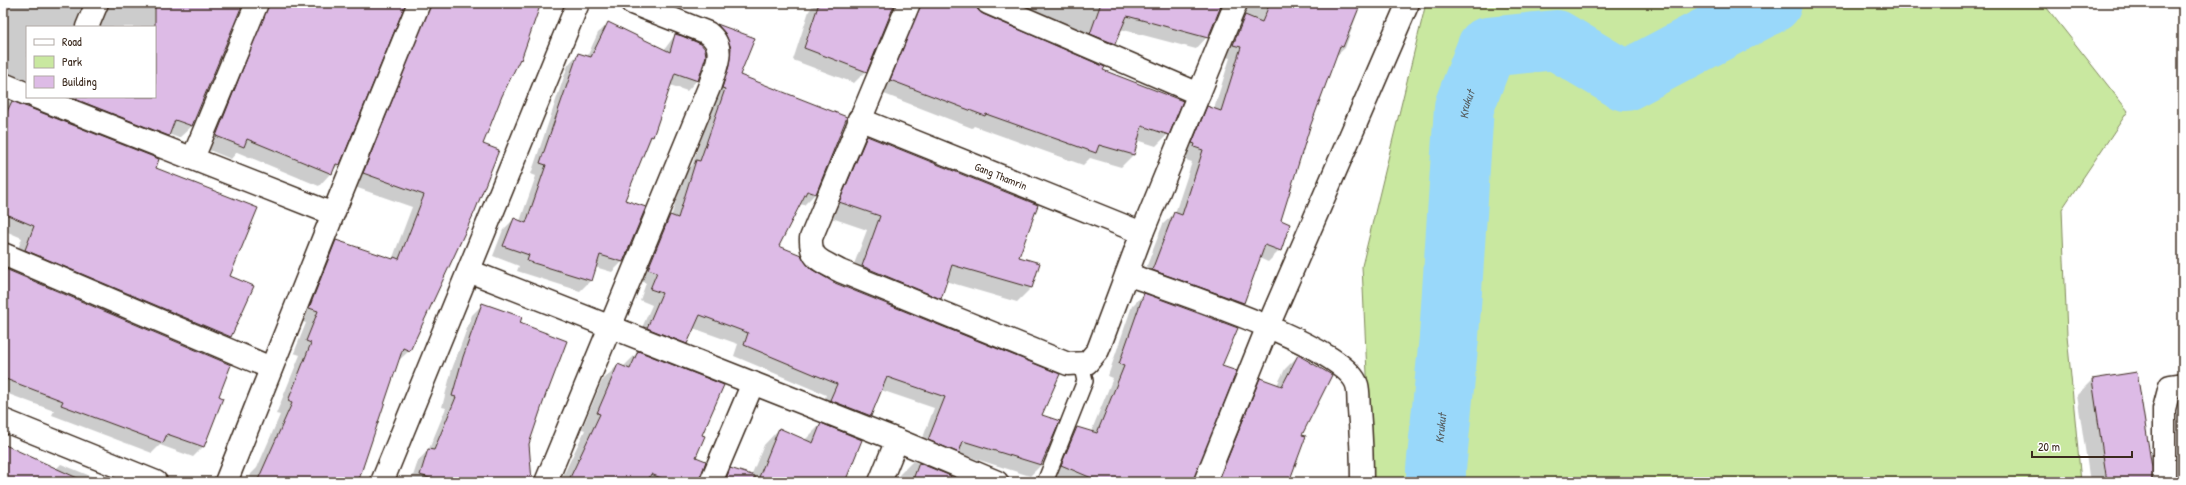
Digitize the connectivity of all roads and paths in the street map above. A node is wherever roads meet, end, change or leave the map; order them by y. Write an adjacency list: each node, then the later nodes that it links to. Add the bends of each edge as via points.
1 (97, 3): 10 (street)
2 (257, 3): 17 (street)
3 (419, 3): 18 (street)
4 (578, 3): 21 (street)
5 (632, 3): 23 (street, via 708,33 716,40 719,49 710,85)
6 (909, 3): 16 (street)
7 (988, 3): 13 (street)
8 (1236, 3): 13 (street)
9 (1408, 3): 24 (street)
10 (87, 26)
11 (3, 84): 12 (street)
12 (26, 94)
13 (1199, 94): 19 (street)
14 (42, 98): 15 (street)
15 (58, 101): 17 (street)
16 (859, 119): 19 (street, Gang Thamrin); 25 (street, via 811,238 814,256 840,271 1068,364)
17 (193, 158): 18 (street)
18 (332, 214): 26 (street)
19 (1142, 233): 22 (street)
20 (3, 254): 26 (street)
21 (470, 271): 23 (street); 33 (street)
22 (1127, 274): 24 (street); 25 (street, via 1098,350 1087,363)
23 (610, 326): 27 (street); 34 (street)
24 (1268, 326): 39 (street); 40 (street, via 1328,355 1344,368 1356,384)
25 (1081, 363): 38 (lane, via 1085,381)
26 (271, 368): 32 (street)
27 (753, 383): 30 (street); 35 (street)
28 (2183, 384): 41 (street, via 2170,386 2164,409)
29 (3, 420): 31 (street)
30 (897, 440): 36 (street); 37 (street)
31 (156, 482)
32 (226, 482)
33 (382, 482)
34 (546, 482)
35 (711, 482)
36 (880, 482)
37 (997, 482)
38 (1046, 482)
39 (1205, 482)
40 (1362, 482)
41 (2164, 482)

